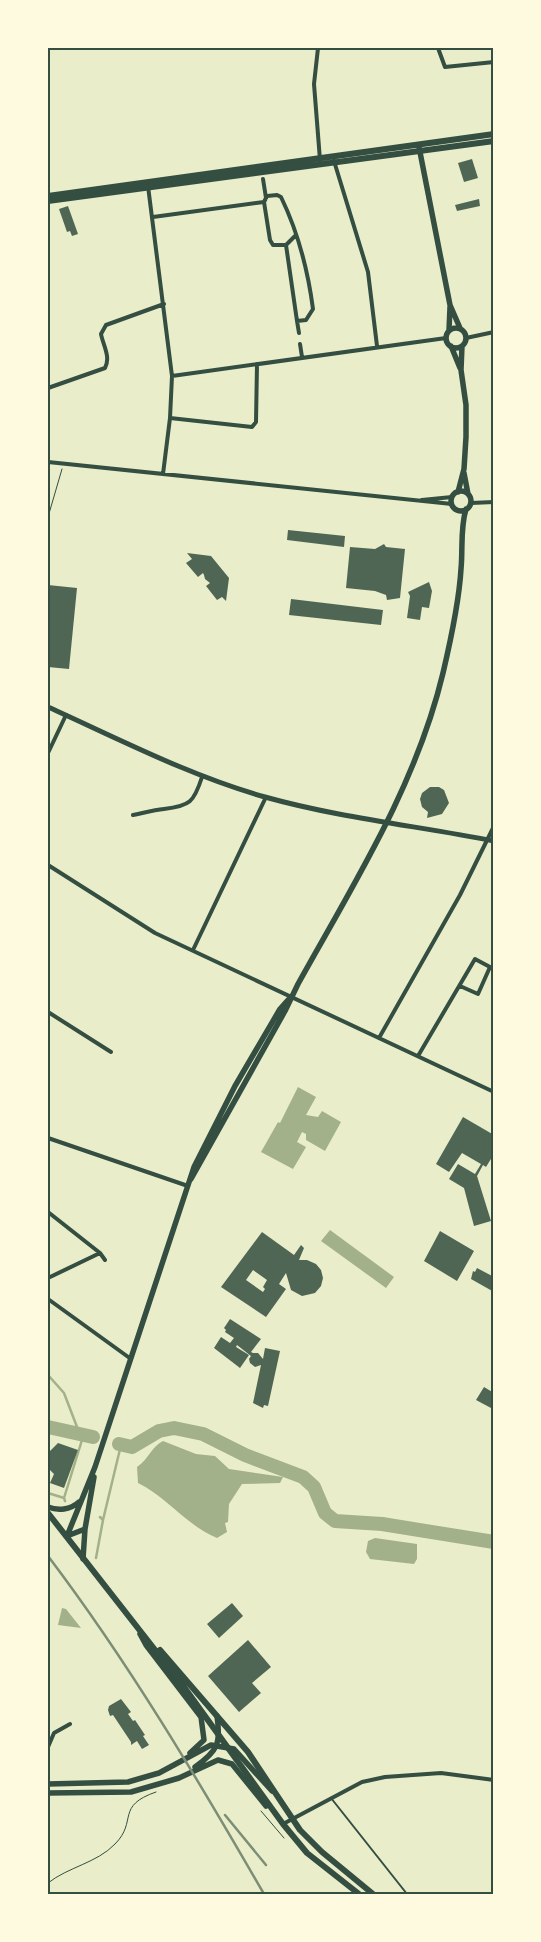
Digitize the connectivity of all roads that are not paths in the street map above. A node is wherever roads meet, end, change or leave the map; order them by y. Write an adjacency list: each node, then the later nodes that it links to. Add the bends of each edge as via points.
1 (318, 48): 8 (street, via 314,84)
2 (438, 48): 3 (street, via 445,67)
3 (494, 62)
4 (494, 134): 6 (main road)
5 (494, 141): 6 (main road)
6 (419, 148): 7 (main road); 18 (main road)
7 (333, 159): 8 (main road); 27 (street, via 368,272)
8 (320, 160): 10 (main road)
9 (263, 179): 12 (street)
10 (148, 185): 11 (main road); 13 (main road); 14 (street)
11 (48, 196)
12 (265, 200): 14 (street); 15 (street, via 272,195 281,197); 16 (street, via 271,243)
13 (48, 201)
14 (153, 217): 17 (street)
15 (295, 236): 16 (street); 19 (street, via 307,267 313,309 309,318)
16 (286, 245): 19 (street)
17 (164, 304): 33 (street); 34 (street, via 106,325 101,334 108,362 105,368)
18 (450, 305): 20 (main road); 21 (main road)
19 (297, 321): 23 (street)
20 (460, 328): 21 (main road); 25 (main road)
21 (449, 330): 24 (main road)
22 (494, 332): 25 (street)
23 (299, 333)
24 (446, 338): 27 (street); 28 (main road)
25 (466, 338): 29 (main road)
26 (300, 344): 30 (street)
27 (377, 346): 30 (street)
28 (451, 346): 29 (main road); 32 (main road)
29 (462, 346): 32 (main road)
30 (302, 357): 31 (street)
31 (256, 364): 33 (street); 35 (street, via 256,422 252,427)
32 (461, 370): 37 (main road, via 466,405)
33 (172, 376): 35 (street)
34 (48, 388)
35 (170, 418): 38 (street)
36 (48, 462): 38 (street)
37 (464, 469): 39 (main road); 41 (main road)
38 (163, 474): 42 (street)
39 (458, 492): 40 (main road); 41 (main road)
40 (452, 497): 42 (street); 44 (main road)
41 (470, 498): 43 (street); 45 (main road)
42 (412, 501): 44 (street)
43 (494, 502)
44 (452, 504): 46 (main road)
45 (466, 509): 46 (main road); 47 (main road)
46 (458, 510): 47 (main road)
47 (462, 523): 54 (main road, via 462,568 443,674 422,747)
48 (48, 707): 49 (street)
49 (66, 715): 50 (street); 51 (street)
50 (48, 753)
51 (202, 777): 52 (street); 53 (street, via 194,797 182,807)
52 (266, 797): 54 (street); 58 (street)
53 (133, 816)
54 (388, 822): 56 (street); 60 (main road)
55 (494, 826): 56 (street)
56 (491, 840): 62 (street)
57 (48, 864): 58 (street, via 156,933)
58 (193, 950): 60 (street)
59 (460, 986): 59 (street, via 474,959 490,967 478,994); 64 (street)
60 (292, 996): 62 (street); 67 (main road)
61 (48, 1012): 63 (street)
62 (379, 1038): 64 (street)
63 (111, 1052)
64 (418, 1056): 65 (street)
65 (494, 1092)
66 (48, 1138): 67 (street)
67 (188, 1186): 73 (main road)
68 (48, 1212): 69 (street)
69 (100, 1253): 70 (street); 71 (street)
70 (105, 1260)
71 (48, 1278)
72 (48, 1299): 73 (street)
73 (130, 1359): 74 (main road)
74 (96, 1468): 75 (main road); 78 (main road)
75 (82, 1499): 76 (main road, via 62,1510); 79 (main road)
76 (48, 1507)
77 (48, 1513): 79 (main road)
78 (85, 1529): 79 (main road); 80 (main road)
79 (67, 1536): 80 (main road)
80 (83, 1559): 81 (main road)
81 (137, 1628): 82 (main road); 84 (main road); 88 (main road, via 146,1645 201,1718 204,1728 204,1740 196,1750)
82 (217, 1716): 84 (main road); 93 (main road, via 248,1752)
83 (70, 1724): 86 (street, via 54,1732)
84 (220, 1737): 85 (main road); 87 (main road)
85 (216, 1746): 87 (main road); 88 (main road, via 211,1745); 91 (main road, via 211,1756 194,1768)
86 (48, 1747)
87 (228, 1748): 93 (main road, via 234,1749); 96 (main road)
88 (159, 1773): 90 (main road, via 128,1782)
89 (494, 1780): 94 (street, via 441,1773 385,1777 362,1782)
90 (48, 1784)
91 (152, 1787): 92 (main road, via 132,1792); 96 (main road, via 224,1760 232,1764)
92 (48, 1793)
93 (275, 1795): 95 (main road)
94 (331, 1798): 95 (street); 99 (lane)
95 (291, 1819): 96 (street); 98 (main road, via 322,1852)
96 (282, 1824): 97 (main road, via 307,1853)
97 (359, 1894)
98 (374, 1894)
99 (407, 1894)

